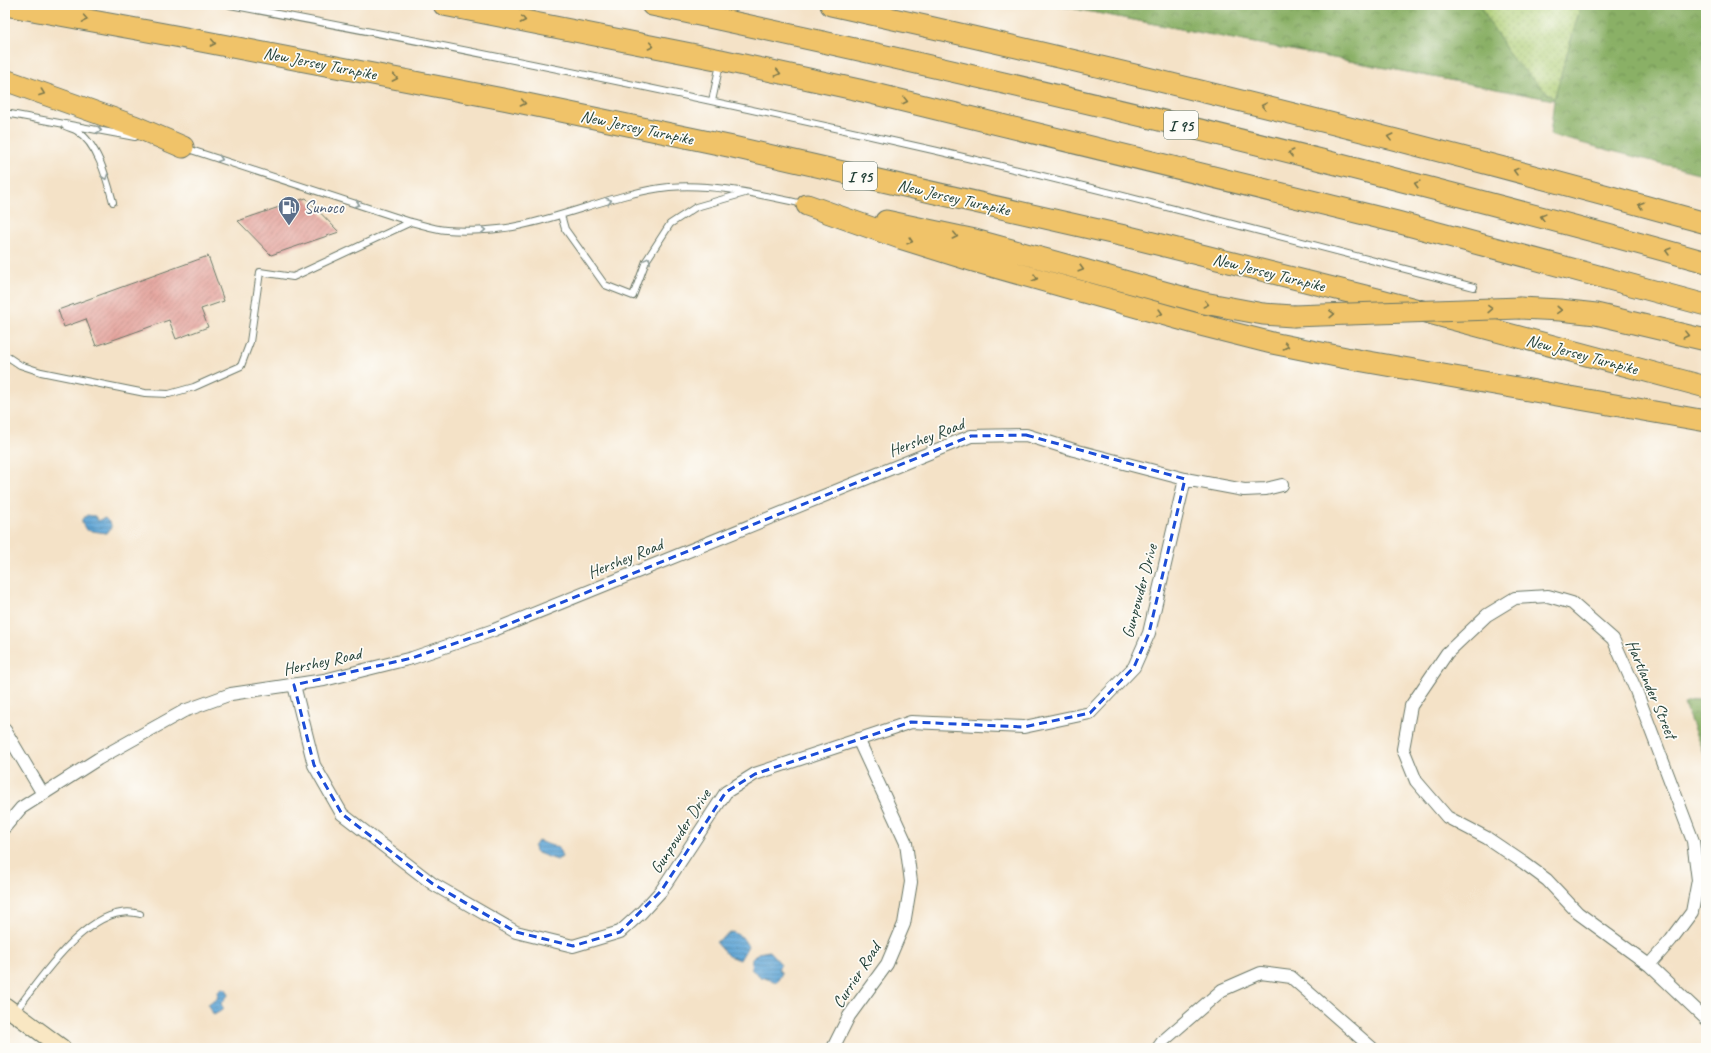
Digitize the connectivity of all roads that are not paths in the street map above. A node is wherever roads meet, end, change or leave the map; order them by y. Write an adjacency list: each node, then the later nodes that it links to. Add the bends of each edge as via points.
1 (5, 5): 25 (highway, New Jersey Turnpike / I 95, one-way to 25, via 508,100 741,149 1144,241 1377,299)
2 (230, 5): 8 (lane)
3 (444, 5): 6 (highway, I 95, one-way to 6)
4 (652, 5): 20 (highway, I 95, one-way to 4, via 1144,116)
5 (831, 5): 19 (highway, I 95, one-way to 5, via 1415,144 1168,82)
6 (721, 60): 8 (lane); 22 (highway, I 95, one-way to 22, via 867,92 1397,222)
7 (5, 80): 13 (highway, one-way to 13, via 134,126)
8 (712, 101): 21 (lane, via 1123,196)
9 (5, 113): 10 (lane)
10 (53, 121): 11 (lane, one-way to 11); 15 (lane, one-way to 15, via 78,131 88,142 99,158)
11 (140, 138)
12 (147, 139): 13 (lane)
13 (183, 147): 18 (lane, one-way to 18)
14 (746, 192): 16 (lane); 17 (lane, one-way to 14, via 668,187 700,186); 17 (lane, one-way to 14, via 565,229 605,285 633,296 646,261 670,224 696,207)
15 (113, 202)
16 (807, 205): 23 (highway, one-way to 23, bridge, via 975,240 1204,303 1263,314 1293,316 1520,308 1560,310 1596,314); 26 (highway, one-way to 26, via 977,262 1272,343)
17 (561, 215): 18 (lane, one-way to 17, via 447,230 486,230 521,226)
18 (411, 222): 24 (lane, via 293,277 260,272 250,342 241,366 194,387 169,394 145,393 41,372 20,365)
19 (1706, 223)
20 (1706, 262)
21 (1474, 287)
22 (1706, 306)
23 (1706, 340)
24 (5, 355)
25 (1706, 387)
26 (1706, 421)
27 (1185, 479): 28 (street, Hershey Road, via 1244,490); 29 (street, Hershey Road, via 1026,435 971,436 494,630 412,658); 31 (street, Gunpowder Drive, via 1149,633 1134,667 1090,713 1024,727 912,722)
28 (1282, 485)
29 (294, 685): 31 (street, Gunpowder Drive, via 314,765 342,814 433,884 516,932 573,946 620,932 641,914 662,891 726,792 755,774); 32 (street, Hershey Road, via 232,694 184,711)
30 (5, 730): 32 (street)
31 (858, 739): 39 (street, Currier Road, via 906,843 911,882 904,924 887,964 849,1016)
32 (43, 794): 33 (street, Hershey Road, via 21,808)
33 (5, 827)
34 (140, 914): 36 (lane, via 129,910 96,921 75,938)
35 (1649, 964): 35 (street, Hartlander Street, via 1578,912 1547,880 1524,862 1487,838 1447,817 1416,781 1403,749 1411,706 1447,653 1487,615 1515,598 1548,596 1572,603 1613,640 1635,688 1693,841 1698,880 1692,912); 37 (street, Hartlander Street)
36 (10, 1009): 38 (street)
37 (1706, 1019)
38 (62, 1048)
39 (833, 1048)
40 (1158, 1048): 41 (street, via 1222,990 1261,973 1291,977)
41 (1372, 1048)

